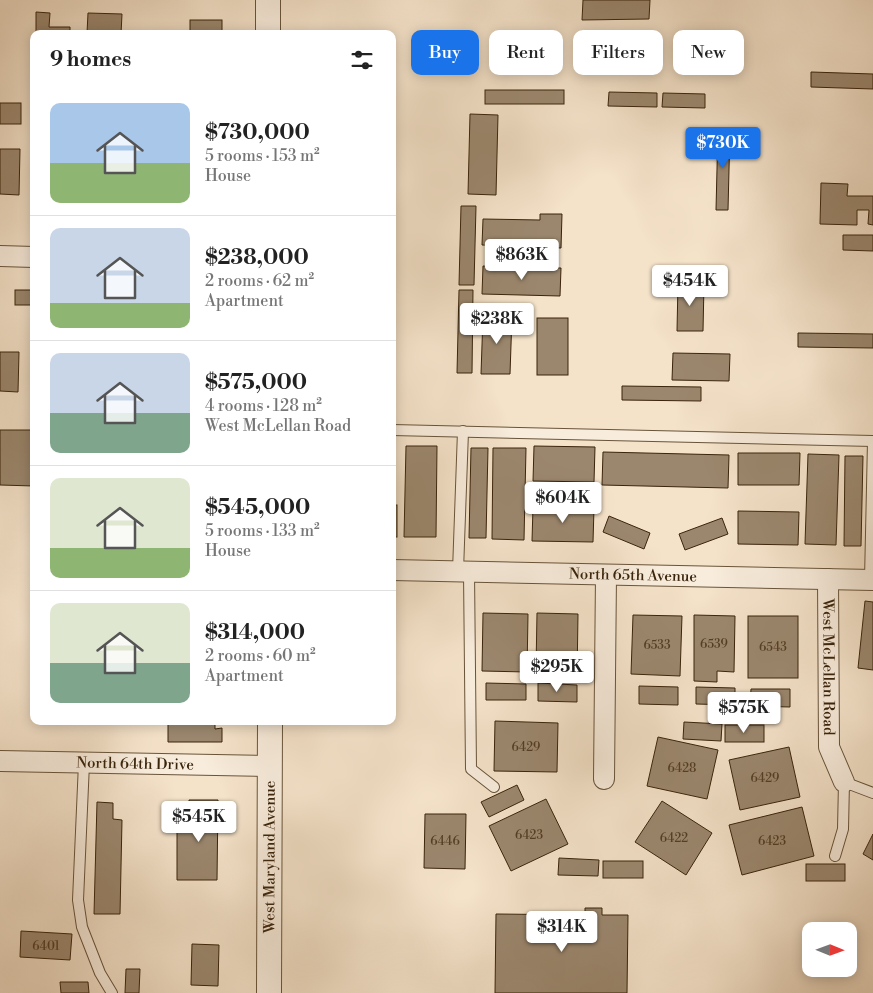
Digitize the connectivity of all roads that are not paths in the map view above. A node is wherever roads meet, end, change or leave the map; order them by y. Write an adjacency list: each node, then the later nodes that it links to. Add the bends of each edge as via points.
1 (268, 0): 2 (street)
2 (268, 30)
3 (0, 256): 4 (street)
4 (30, 257)
5 (396, 430): 6 (lane)
6 (463, 431): 7 (lane); 9 (lane)
7 (873, 441): 12 (lane)
8 (396, 570): 9 (street, North 65th Avenue)
9 (463, 572): 10 (street, North 65th Avenue); 19 (lane, via 471,769)
10 (606, 574): 11 (street, North 65th Avenue); 17 (street)
11 (828, 579): 12 (street, North 65th Avenue); 18 (street, West McLellan Road, via 829,747)
12 (872, 580)
13 (270, 725): 16 (street, West Maryland Avenue)
14 (0, 761): 15 (street, North 64th Drive)
15 (84, 763): 16 (street, North 64th Drive); 22 (lane, via 78,900 82,927 100,973)
16 (270, 766): 23 (street, West Maryland Avenue)
17 (604, 779)
18 (844, 782): 20 (lane); 21 (lane, via 843,829)
19 (494, 787)
20 (873, 793)
21 (835, 856)
22 (112, 993)
23 (270, 993)

